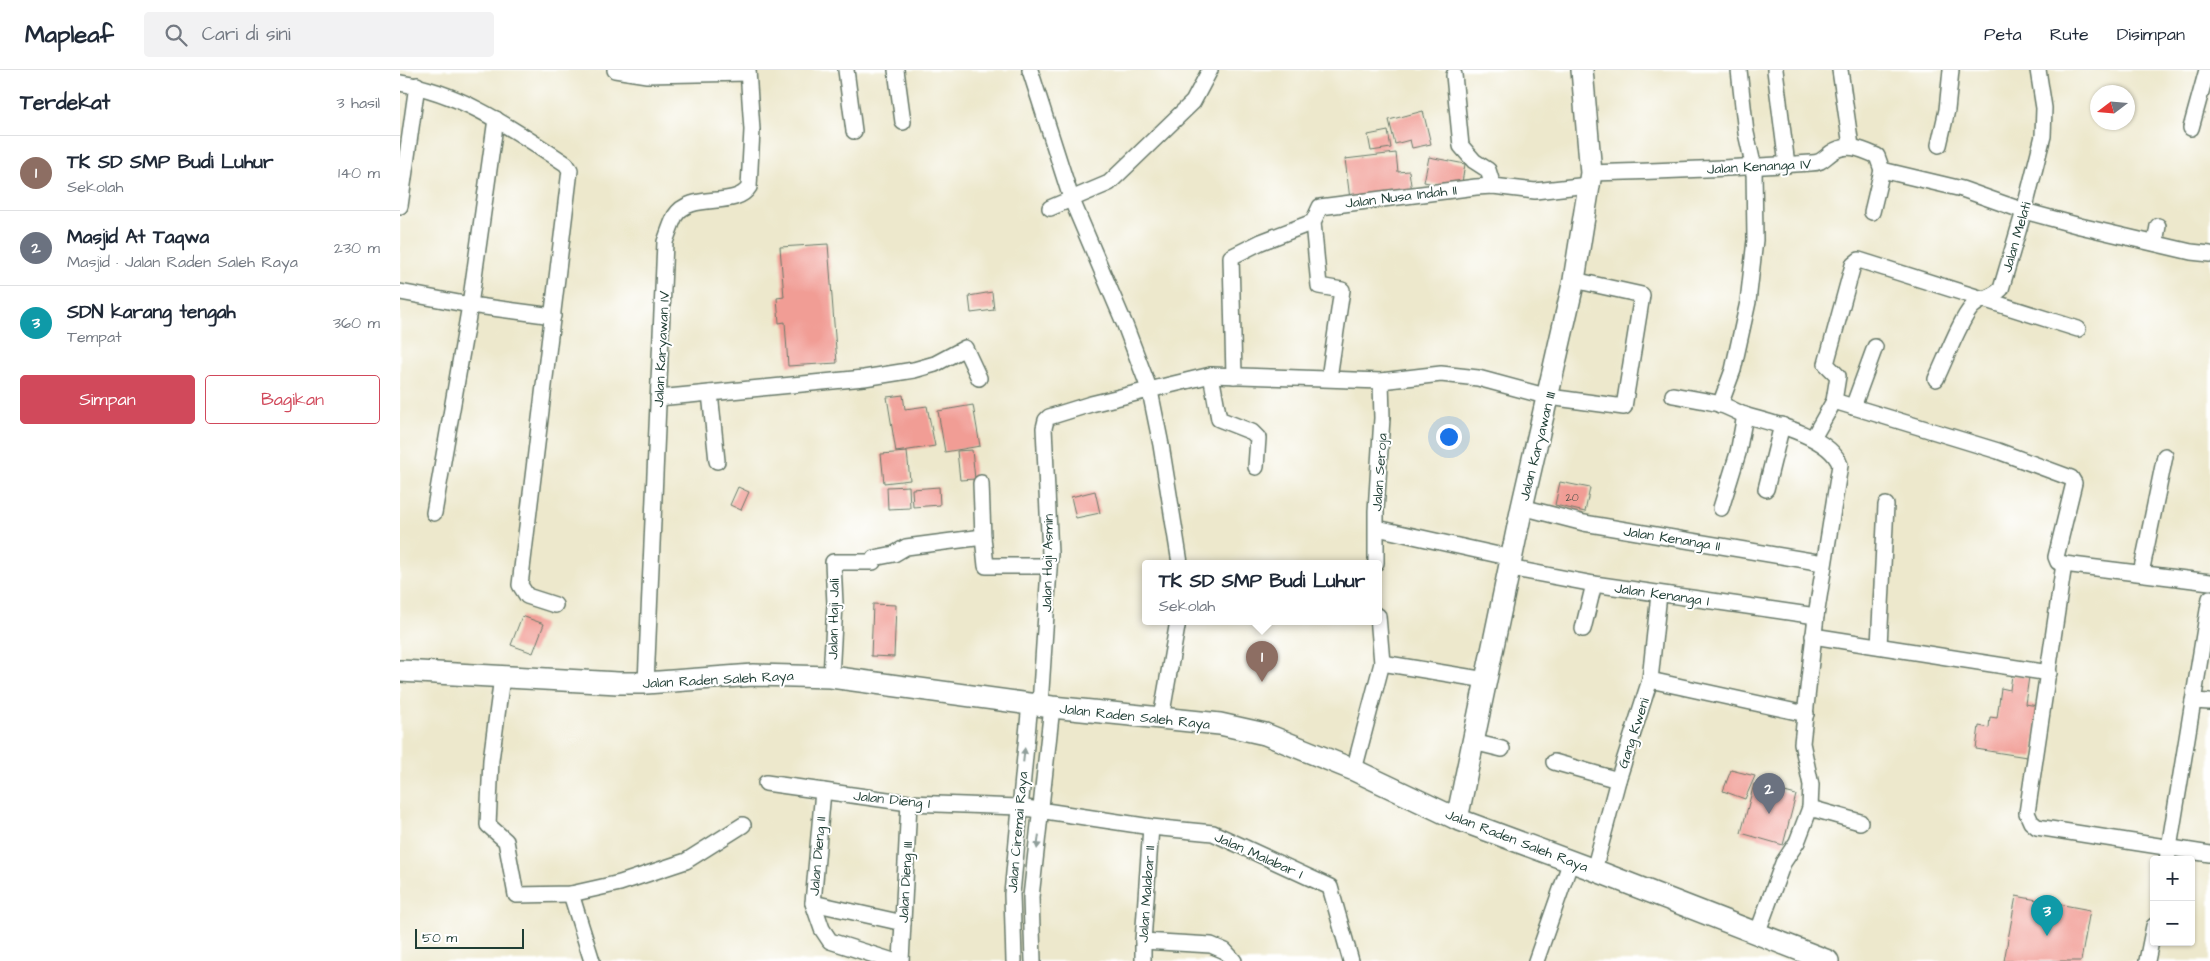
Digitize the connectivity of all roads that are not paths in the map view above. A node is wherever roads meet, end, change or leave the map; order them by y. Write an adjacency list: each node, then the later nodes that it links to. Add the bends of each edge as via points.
1 (615, 70): 13 (street, via 647,75)
2 (846, 70): 20 (street)
3 (896, 70): 18 (street)
4 (1030, 70): 28 (street)
5 (1210, 70): 28 (street, via 1193,102 1109,183)
6 (1582, 70): 26 (main road, Jalan Karyawan III)
7 (1739, 70): 24 (street, via 1746,133)
8 (1774, 70): 23 (street)
9 (1840, 70): 22 (street)
10 (1951, 70): 21 (street)
11 (2038, 70): 31 (street, Jalan Melati, via 2044,108 2043,136)
12 (2207, 70): 19 (street)
13 (748, 71): 53 (street, Jalan Karyawan IV, via 752,130 749,187 734,197 685,206 675,215 665,242)
14 (1454, 75): 27 (street, via 1461,146 1474,161 1488,170)
15 (400, 83): 16 (street)
16 (417, 85): 17 (street, via 450,95); 29 (street)
17 (496, 119): 40 (street); 41 (street, via 566,164 570,170)
18 (903, 122)
19 (2191, 128)
20 (854, 131)
21 (1939, 145)
22 (1851, 146): 23 (street, Jalan Kenanga IV, via 1832,152 1819,163); 25 (street, via 1877,156)
23 (1787, 165): 24 (street, Jalan Kenanga IV)
24 (1754, 168): 26 (street, Jalan Kenanga IV); 56 (street, via 1755,240 1748,302 1733,370)
25 (1882, 170): 31 (street, via 1962,189); 32 (street)
26 (1590, 179): 27 (street, Jalan Nusa Indah II, via 1535,191); 37 (main road, Jalan Karyawan III)
27 (1492, 186): 33 (street, Jalan Nusa Indah II, via 1320,206)
28 (1072, 198): 30 (street); 50 (street)
29 (400, 206)
30 (1050, 208)
31 (2024, 211): 35 (street); 39 (street, Jalan Melati, via 2001,289 1995,296)
32 (1872, 212)
33 (1313, 222): 45 (street, Jalan Nusa Indah II, via 1232,255); 47 (street, via 1319,286 1342,290)
34 (2158, 226): 35 (street)
35 (2155, 243): 36 (street)
36 (2210, 254)
37 (1574, 280): 54 (main road, Jalan Karyawan III); 54 (street, via 1642,295 1624,407)
38 (400, 292): 40 (street)
39 (1980, 299): 42 (street); 48 (street, Jalan Melati, via 1970,309); 55 (street, via 1859,260 1855,262 1826,364 1838,376)
40 (470, 305): 41 (street); 69 (street)
41 (553, 316): 83 (street, via 520,585 528,596)
42 (2078, 329)
43 (1875, 347): 57 (street)
44 (1211, 375): 45 (street); 50 (street); 63 (street, via 1219,418 1252,432 1258,438)
45 (1234, 376): 47 (street)
46 (978, 378): 51 (street, via 965,348 935,364 914,370)
47 (1329, 378): 49 (street)
48 (1936, 378)
49 (1381, 381): 54 (street, via 1441,374 1478,378); 70 (street, Jalan Seroja)
50 (1150, 391): 72 (street); 77 (street, Jalan Haji Asmin, via 1091,404 1046,420)
51 (710, 393): 53 (street); 62 (street)
52 (1673, 395): 56 (street)
53 (658, 398): 97 (street, Jalan Karyawan IV)
54 (1548, 398): 67 (main road, Jalan Karyawan III)
55 (1834, 401): 57 (street); 60 (street)
56 (1720, 405): 58 (street)
57 (1853, 407): 76 (street, via 1998,451 2072,478 2074,483 2056,557)
58 (1745, 415): 59 (street); 68 (street, via 1738,453)
59 (1782, 425): 60 (street); 65 (street)
60 (1814, 438): 75 (street, via 1838,457 1840,465)
61 (2165, 456): 78 (street)
62 (717, 461)
63 (1256, 467)
64 (980, 483): 71 (street)
65 (1766, 489)
66 (1886, 505): 89 (street)
67 (1522, 507): 74 (main road, Jalan Karyawan III); 75 (street, Jalan Kenanga II, via 1584,523)
68 (1721, 508)
69 (434, 513)
70 (1377, 528): 73 (street, Jalan Seroja); 74 (street, Jalan Kenanga I)
71 (983, 536): 77 (street, via 986,566); 94 (street, Jalan Haji Jali, via 906,547 894,554 874,558 872,562 833,562 835,604)
72 (1180, 560)
73 (1376, 560)
74 (1510, 563): 80 (street, Jalan Kenanga I); 95 (main road, Jalan Karyawan III)
75 (1823, 563): 84 (street)
76 (2064, 564): 78 (street); 92 (street)
77 (1049, 566): 100 (street, Jalan Haji Asmin)
78 (2142, 573): 79 (street)
79 (2210, 582)
80 (1594, 584): 81 (street, Jalan Kenanga I); 87 (street)
81 (1659, 594): 84 (street, Jalan Kenanga I); 96 (street, Gang Kweni)
82 (2210, 598): 98 (street)
83 (555, 605)
84 (1816, 616): 88 (street)
85 (1177, 625): 102 (street)
86 (1379, 625): 90 (street)
87 (1583, 629)
88 (1813, 636): 89 (street); 101 (street)
89 (1879, 646): 92 (street)
90 (1382, 663): 95 (street); 106 (street)
91 (400, 671): 93 (main road, Jalan Raden Saleh Raya)
92 (2050, 674): 118 (street, via 2027,814 2031,822 2036,827)
93 (502, 677): 97 (main road, Jalan Raden Saleh Raya); 122 (street, via 491,760 488,825 506,841 516,896)
94 (831, 677): 97 (main road, Jalan Raden Saleh Raya, via 753,675); 100 (main road, Jalan Raden Saleh Raya)
95 (1486, 680): 103 (main road, Jalan Karyawan III)
96 (1650, 680): 101 (street); 107 (street, Gang Kweni)
97 (646, 683)
98 (2193, 701): 99 (street); 118 (street)
99 (2210, 702)
100 (1041, 705): 102 (main road, Jalan Raden Saleh Raya); 111 (street, Jalan Ciremai Raya, one-way to 100); 113 (street, Jalan Ciremai Raya)
101 (1806, 714): 112 (street, via 1802,744 1811,785)
102 (1161, 718): 106 (main road, Jalan Raden Saleh Raya, via 1220,724 1265,734)
103 (1474, 742): 104 (street); 114 (main road, Jalan Karyawan III)
104 (1502, 749)
105 (1554, 762): 107 (street)
106 (1354, 770): 114 (main road, Jalan Raden Saleh Raya)
107 (1618, 780): 121 (street, Gang Kweni)
108 (766, 783): 109 (street, Jalan Dieng I)
109 (822, 791): 110 (street, Jalan Dieng I); 123 (street, Jalan Dieng II)
110 (909, 803): 111 (street, Jalan Dieng I); 124 (street, Jalan Dieng III)
111 (1019, 807): 113 (street, Jalan Malabar I); 125 (street, Jalan Ciremai Raya, via 1012,894)
112 (1810, 808): 115 (street); 127 (street, via 1797,842 1783,863)
113 (1041, 811): 117 (street, Jalan Malabar I); 126 (street, Jalan Ciremai Raya, one-way to 126, via 1031,898)
114 (1458, 820): 120 (main road, Jalan Raden Saleh Raya)
115 (1860, 822)
116 (743, 825): 122 (street, via 686,861 620,883)
117 (1151, 827): 128 (street, Jalan Malabar II); 137 (street, Jalan Malabar I, via 1213,833 1330,887)
118 (2168, 854): 119 (street)
119 (2210, 854)
120 (1570, 861): 121 (main road, Jalan Raden Saleh Raya); 138 (street)
121 (1594, 870): 127 (main road, Jalan Raden Saleh Raya)
122 (571, 894): 130 (street)
123 (813, 903): 124 (street); 131 (street, Jalan Dieng II, via 830,941)
124 (903, 923): 132 (street, Jalan Dieng III)
125 (1013, 925): 126 (street); 133 (street, Jalan Ciremai Raya)
126 (1032, 926): 134 (street, Jalan Ciremai Raya)
127 (1757, 934): 139 (main road, Jalan Raden Saleh Raya)
128 (1143, 942): 135 (street, Jalan Malabar II); 136 (street, via 1211,945 1225,951)
129 (2150, 946): 140 (street)
130 (592, 961)
131 (894, 961)
132 (901, 961)
133 (1014, 961)
134 (1033, 961)
135 (1143, 961)
136 (1234, 961)
137 (1352, 961)
138 (1536, 961)
139 (1828, 961)
140 (2147, 961)

